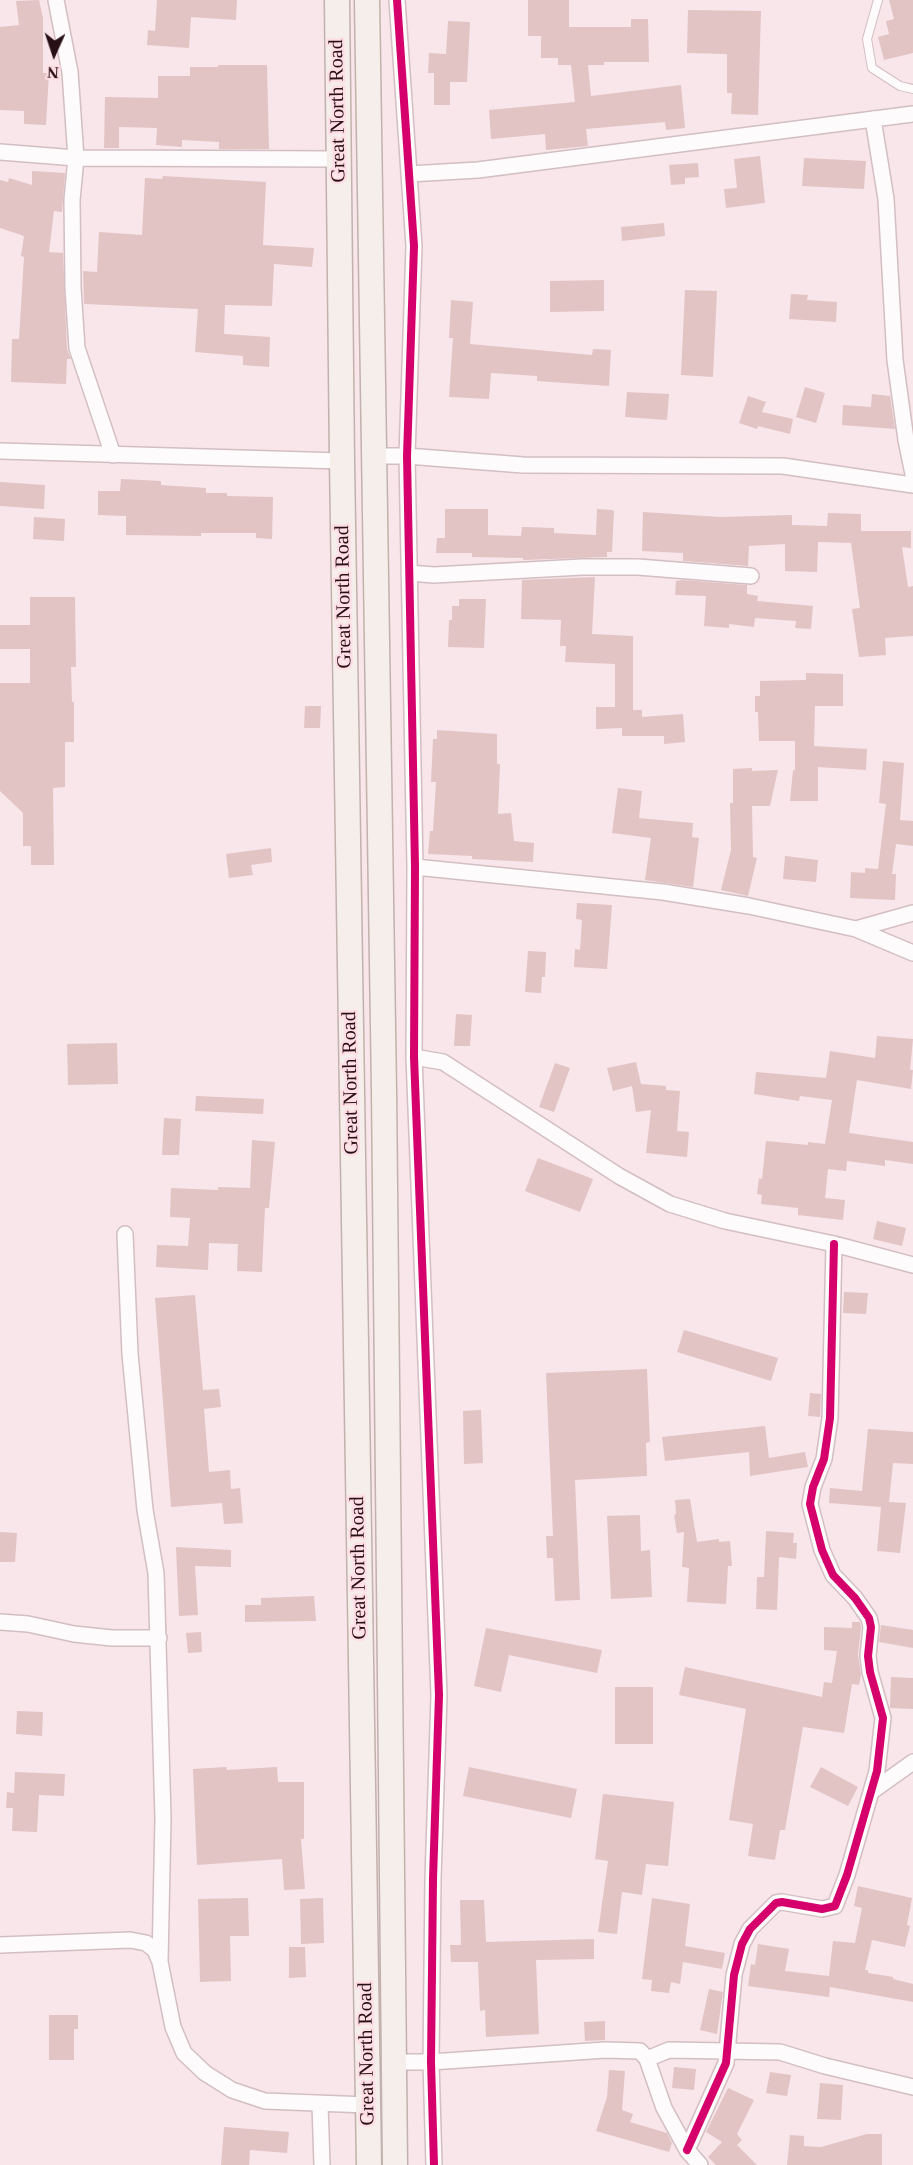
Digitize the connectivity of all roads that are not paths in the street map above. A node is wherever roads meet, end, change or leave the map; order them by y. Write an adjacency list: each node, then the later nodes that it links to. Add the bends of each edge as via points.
1 (56, 0): 10 (street, via 70,72)
2 (337, 0): 11 (main road, Great North Road)
3 (367, 0): 15 (main road, Great North Road)
4 (397, 0): 12 (street)
5 (878, 0): 6 (lane, via 867,39 872,68 900,86)
6 (913, 89)
7 (913, 114): 8 (street)
8 (873, 119): 12 (street, via 477,170); 18 (street, via 886,199 895,360)
9 (0, 152): 10 (street)
10 (76, 158): 11 (street); 14 (street, via 72,200 78,348)
11 (339, 159): 17 (main road, Great North Road)
12 (409, 174): 16 (street, via 414,246)
13 (0, 451): 14 (street)
14 (114, 455): 17 (street)
15 (373, 456): 16 (street); 38 (main road, Great North Road)
16 (407, 456): 19 (street, via 523,465 783,466); 20 (street)
17 (342, 461): 42 (main road, Great North Road)
18 (913, 474)
19 (913, 485)
20 (409, 573): 21 (street, via 638,567); 22 (street)
21 (751, 576)
22 (415, 867): 24 (street, via 663,892); 26 (street)
23 (913, 913): 24 (street)
24 (856, 929): 25 (street)
25 (913, 953)
26 (414, 1057): 28 (street, via 443,1062 619,1176 670,1204 725,1221); 39 (street, via 439,1695)
27 (125, 1234): 31 (street, via 130,1354 145,1509 156,1574)
28 (834, 1244): 29 (street); 33 (street, via 830,1418 824,1459 810,1504 822,1551 833,1575 869,1618 870,1672 883,1718)
29 (913, 1265)
30 (0, 1622): 31 (street, via 112,1638)
31 (159, 1638): 35 (street, via 163,1818)
32 (913, 1762): 33 (street)
33 (872, 1792): 36 (street, via 835,1906 822,1909 782,1902 750,1929 736,1962)
34 (0, 1945): 35 (street, via 130,1940 146,1943 155,1950)
35 (160, 1962): 41 (street, via 173,2026 184,2053 205,2073 231,2090 265,2101)
36 (728, 2049): 37 (street, via 669,2050); 40 (street, via 780,2052); 44 (street, via 722,2075)
37 (647, 2059): 39 (street, via 640,2051 605,2050); 44 (street, via 664,2108)
38 (394, 2062): 39 (street); 48 (main road, Great North Road)
39 (431, 2062): 49 (street)
40 (913, 2087)
41 (320, 2103): 42 (street); 43 (street)
42 (368, 2105): 47 (main road, Great North Road)
43 (321, 2149): 45 (street); 46 (street)
44 (687, 2150): 50 (street)
45 (311, 2165)
46 (321, 2165)
47 (369, 2165)
48 (395, 2165)
49 (434, 2165)
50 (699, 2165)

